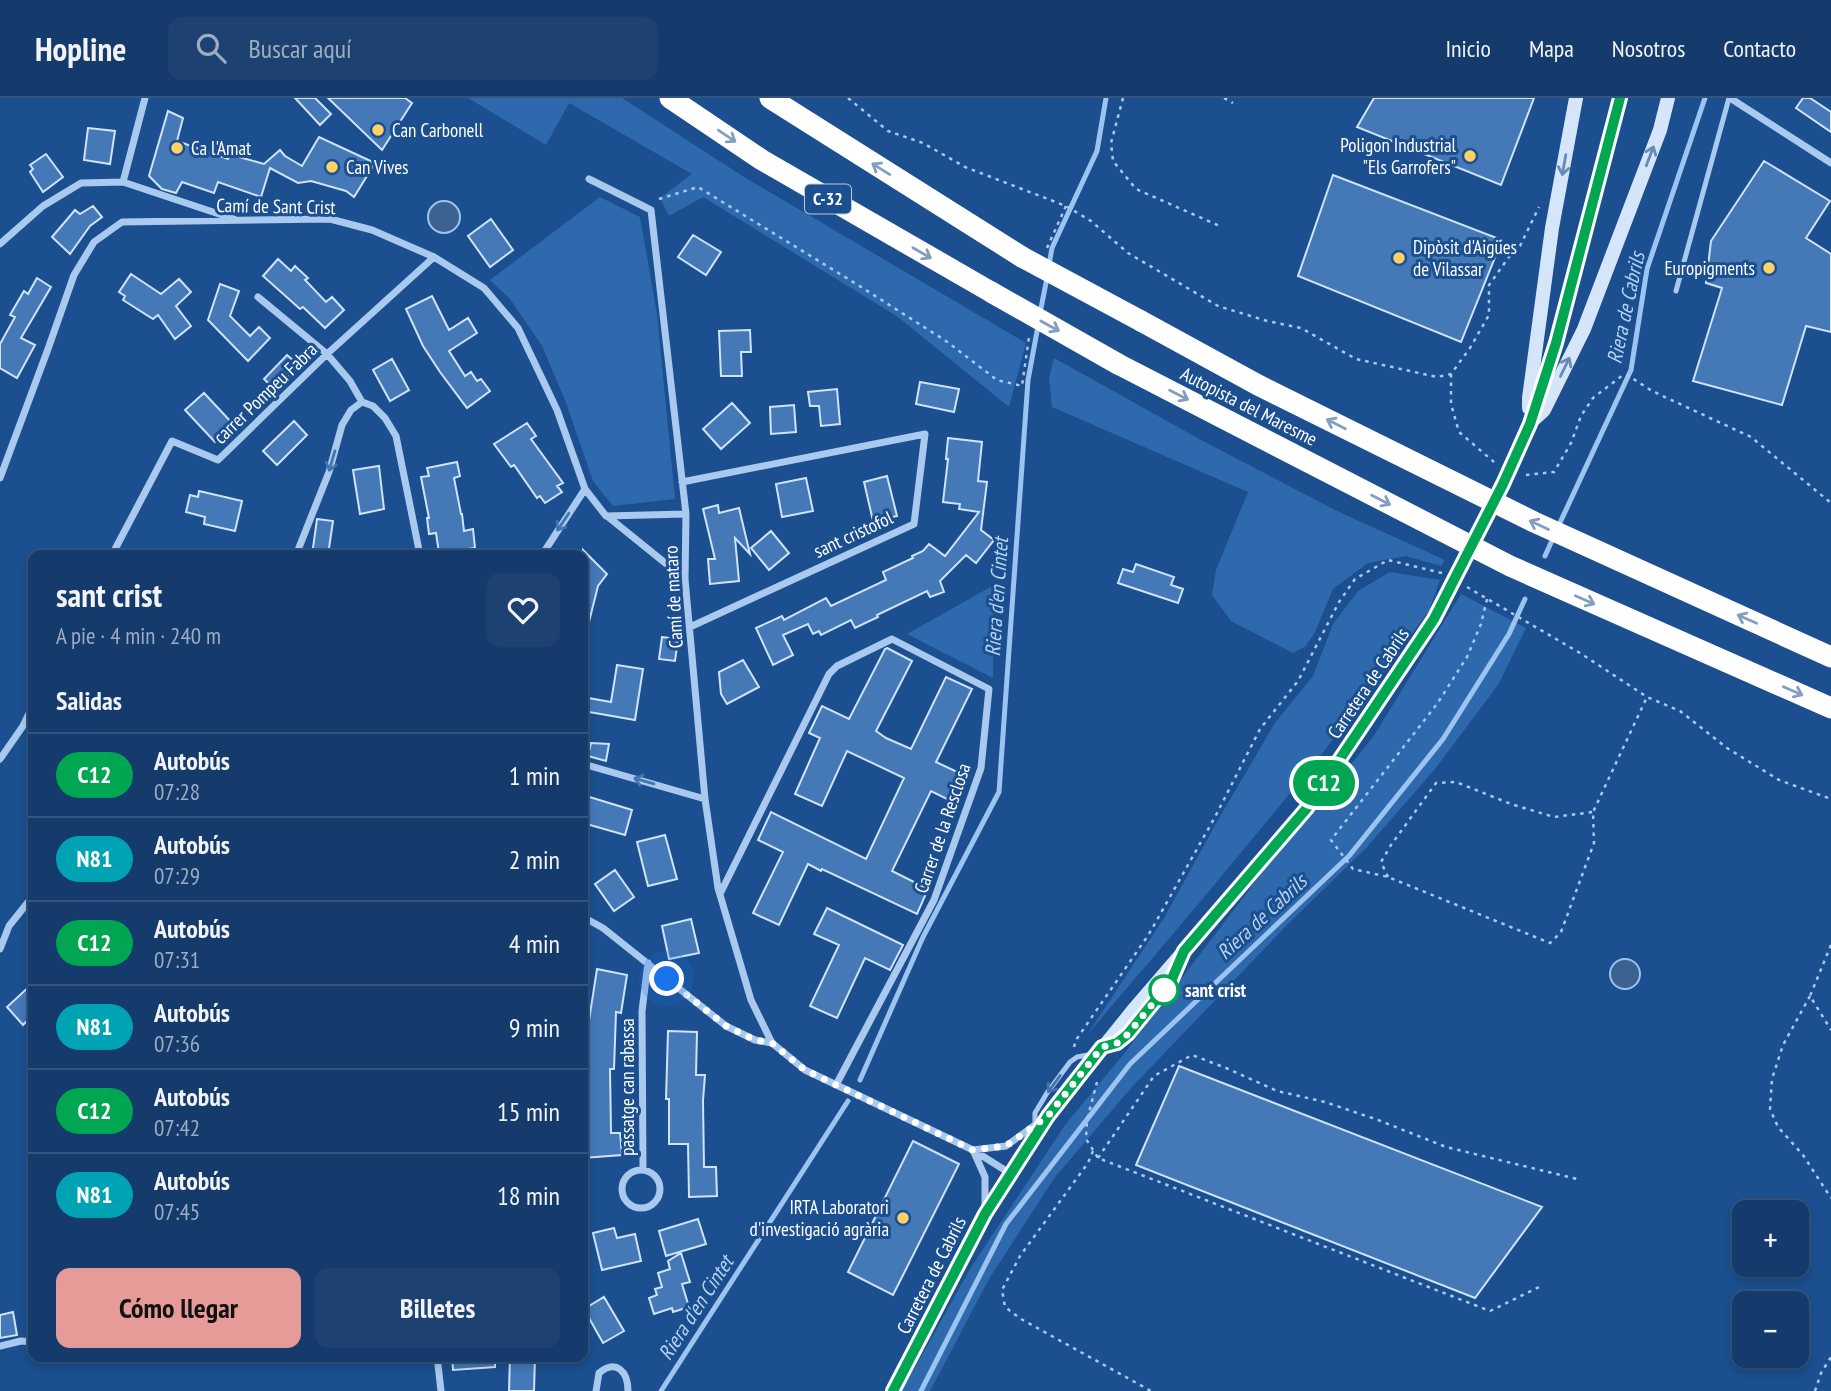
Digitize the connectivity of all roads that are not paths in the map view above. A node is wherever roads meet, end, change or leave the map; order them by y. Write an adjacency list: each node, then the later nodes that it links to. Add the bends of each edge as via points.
1 (145, 98): 10 (street)
2 (670, 98): 31 (highway, Autopista del Maresme / C-32, one-way to 31, bridge, via 762,160 1118,364 1510,566)
3 (769, 98): 30 (highway, Autopista del Maresme, one-way to 3, bridge, via 1534,522 1270,391 1021,257)
4 (1576, 98): 18 (street, one-way to 18, via 1552,228 1529,398)
5 (1668, 98): 18 (street, one-way to 5, via 1544,410 1584,329)
6 (1730, 98): 8 (street); 14 (lane)
7 (1619, 99): 18 (street, Carretera de Cabrils, via 1556,343)
8 (1831, 163)
9 (589, 179): 20 (street, Camí de mataro, via 651,210)
10 (123, 182): 11 (street); 12 (street, via 81,183 43,206)
11 (241, 221): 13 (street, Camí de Sant Crist, via 330,219 372,230); 19 (street, Camí de Sant Crist, via 122,222 94,242 74,275)
12 (0, 244)
13 (434, 257): 16 (street, carrer Pompeu Fabra); 21 (street, Camí de Sant Crist, via 484,288 519,328 557,410)
14 (1676, 291)
15 (258, 297): 16 (street)
16 (327, 354): 17 (street); 24 (street, carrer Pompeu Fabra, via 218,460 172,441)
17 (362, 402): 25 (street, one-way to 25, via 342,425); 26 (street, via 385,418 396,436)
18 (1530, 424): 42 (street, Carretera de Cabrils, bridge, via 1434,619 1307,808)
19 (0, 478)
20 (682, 482): 22 (street, Camí de mataro); 29 (street, sant cristofol, via 925,434 914,524)
21 (585, 489): 23 (street, Camí de Sant Crist); 27 (street, one-way to 27)
22 (686, 514): 23 (street); 28 (street, Camí de mataro)
23 (606, 516): 28 (street, Camí de Sant Crist)
24 (116, 550)
25 (298, 550)
26 (419, 550)
27 (545, 550)
28 (685, 579): 29 (street, Camí de mataro)
29 (690, 628): 35 (street, Camí de mataro)
30 (1831, 657)
31 (1831, 708)
32 (28, 716): 33 (street)
33 (0, 759)
34 (588, 765): 35 (street, one-way to 34)
35 (705, 799): 36 (street, Camí de mataro)
36 (720, 894): 41 (street, Camí de mataro, via 751,1000); 43 (street, Carrer de la Resclosa, via 837,666 892,639 989,689 981,768 934,900)
37 (28, 902): 39 (street, via 9,926)
38 (588, 920): 40 (street)
39 (0, 949)
40 (648, 963): 41 (street, via 726,1026); 46 (street, passatge can rabassa, via 642,1011)
41 (772, 1043): 43 (street, via 805,1070)
42 (1099, 1051): 44 (street, Carretera de Cabrils); 44 (lane, one-way to 44, via 1070,1062 1035,1113)
43 (836, 1085): 45 (street)
44 (1036, 1129): 45 (street, via 1006,1146); 47 (street, Carretera de Cabrils)
45 (973, 1150): 47 (street); 48 (street, via 985,1177)
46 (643, 1170): 46 (street, via 629,1175 622,1188 628,1202 640,1208 652,1204 660,1192 656,1177)
47 (1011, 1174): 48 (street, Carretera de Cabrils)
48 (985, 1214): 55 (street, Carretera de Cabrils)
49 (28, 1342): 50 (street)
50 (0, 1346)
51 (438, 1362): 52 (street)
52 (441, 1391)
53 (596, 1391): 54 (street, via 598,1373 613,1367 625,1375)
54 (628, 1391)
55 (893, 1391)

